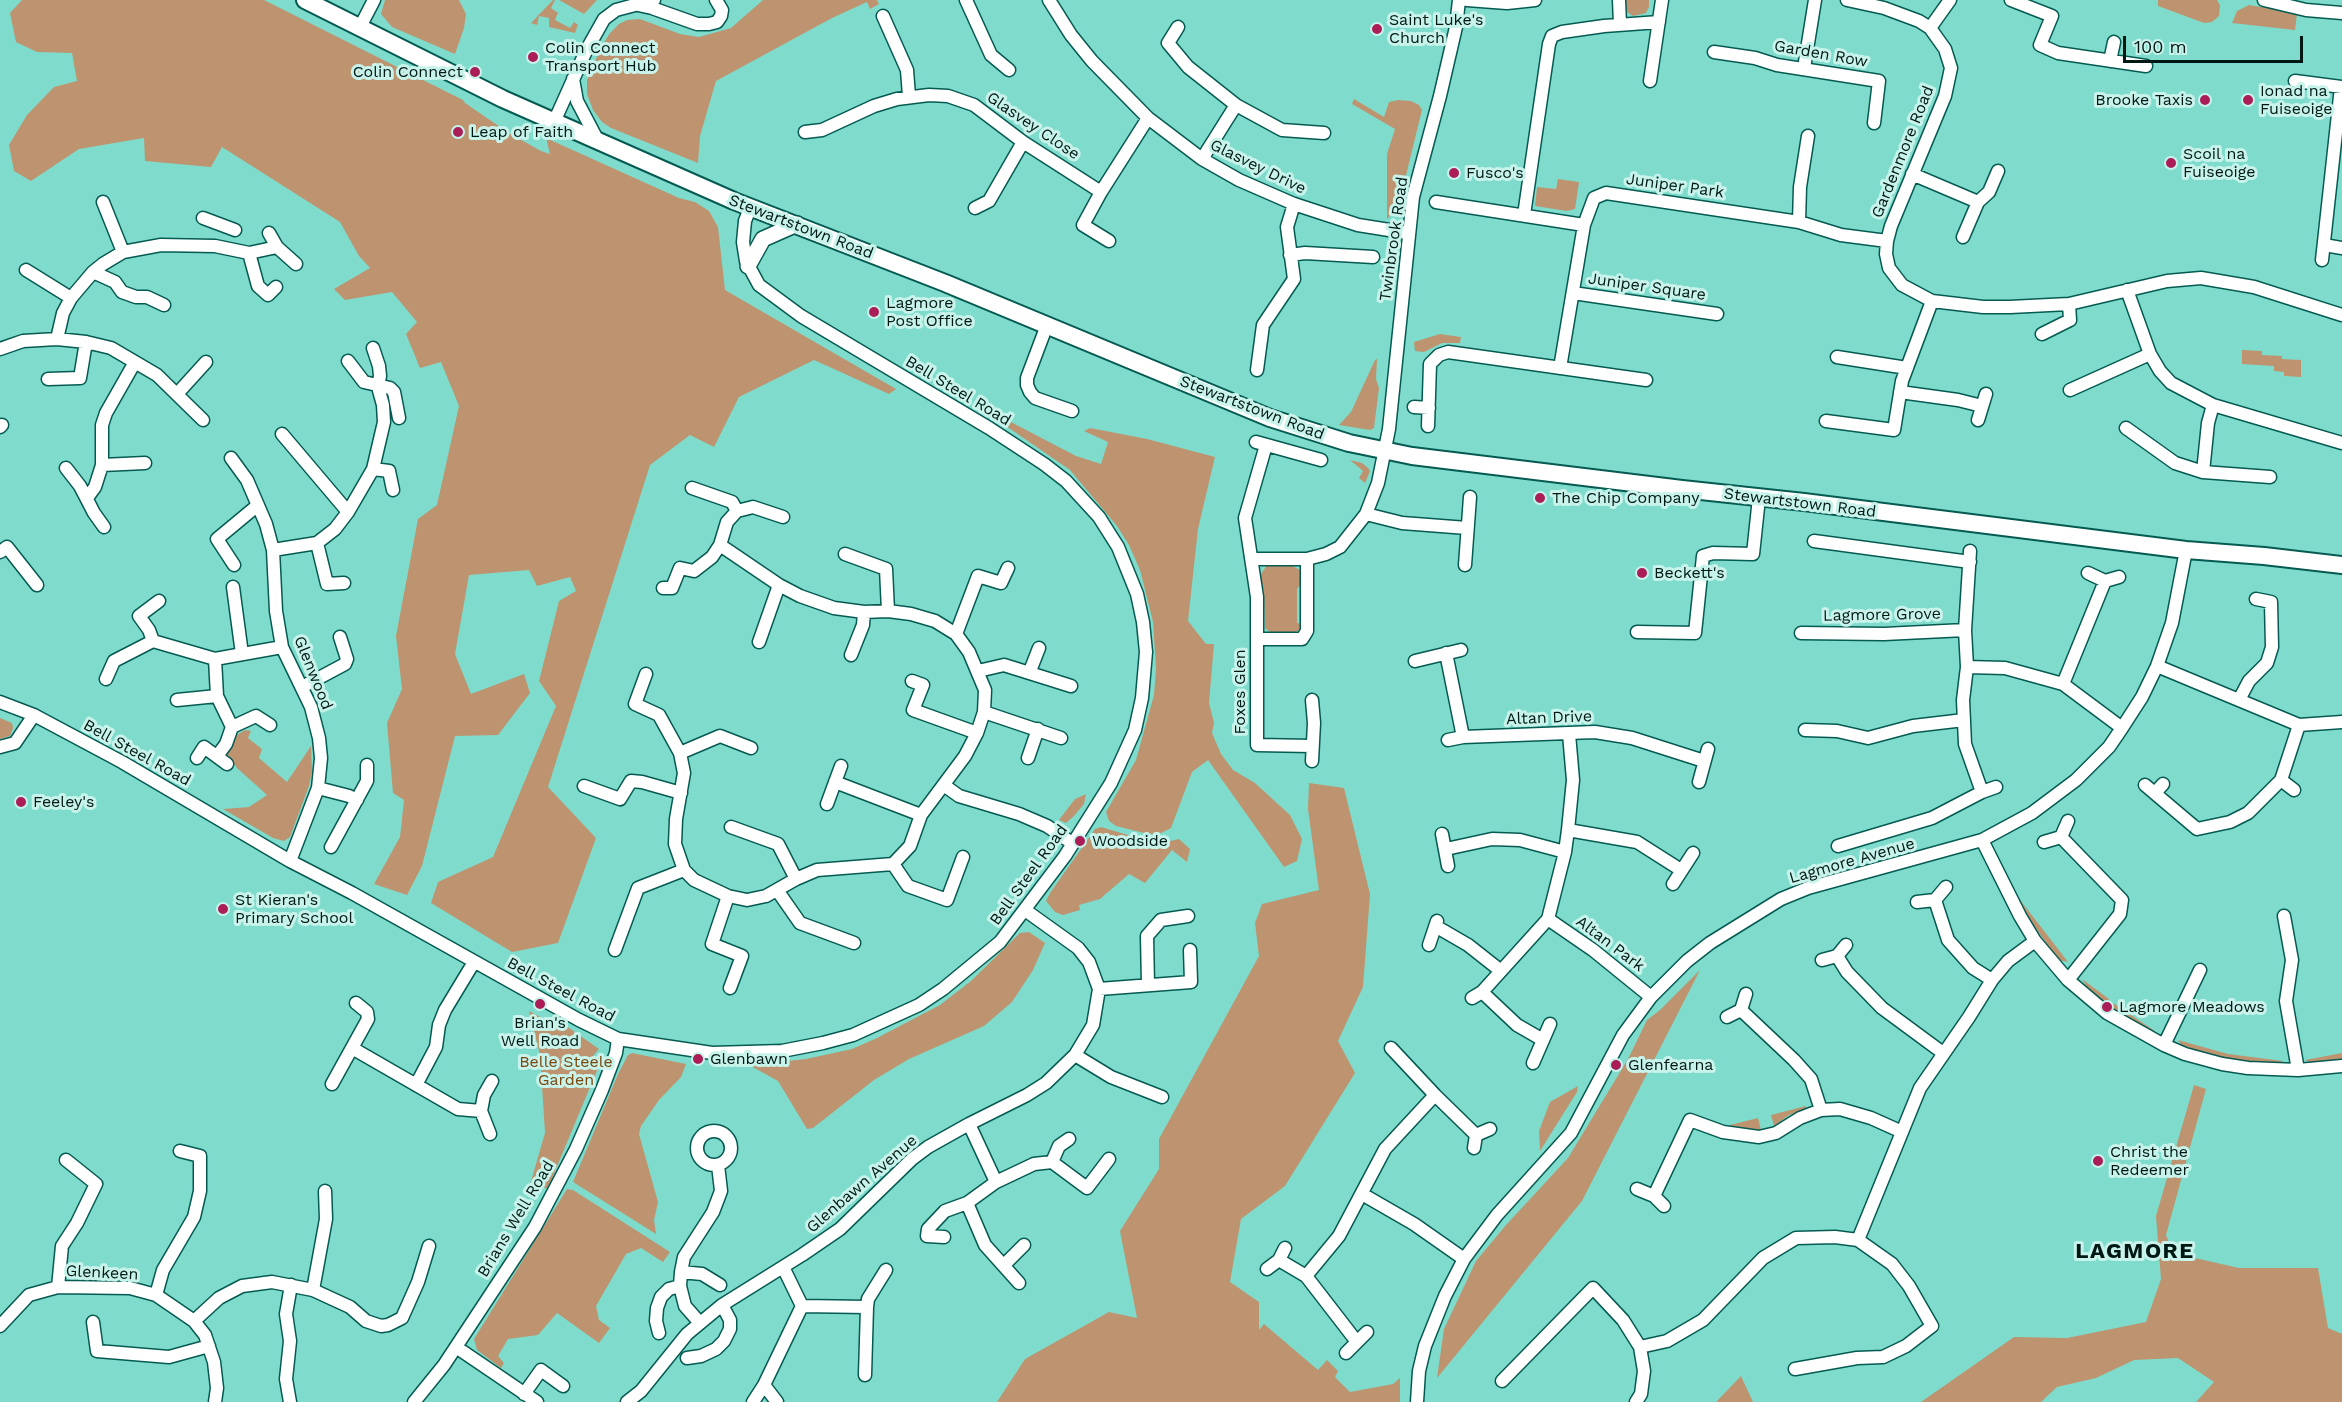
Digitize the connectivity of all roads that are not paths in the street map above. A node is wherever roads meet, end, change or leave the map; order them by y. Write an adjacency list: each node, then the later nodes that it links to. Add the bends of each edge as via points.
1 (305, 0): 25 (main road, Stewartstown Road)
2 (374, 0): 25 (street)
3 (654, 0): 19 (street)
4 (716, 0): 19 (street, via 721,16 709,24)
5 (966, 0): 32 (street, via 991,55)
6 (1049, 0): 39 (street, Glasvey Drive, via 1092,61)
7 (1459, 0): 65 (street, Twinbrook Road)
8 (1467, 0): 9 (street)
9 (1534, 0)
10 (1618, 0): 23 (street)
11 (1662, 0): 22 (street)
12 (1815, 0): 31 (street)
13 (1847, 0): 18 (street)
14 (1950, 0): 26 (street)
15 (2011, 0): 29 (street, via 2052,16 2040,45 2058,53)
16 (2264, 0): 17 (street)
17 (2281, 2): 20 (street, via 2306,10)
18 (1885, 4): 26 (street)
19 (634, 5): 33 (street, via 616,10 604,19)
20 (2342, 13)
21 (882, 16): 37 (street, via 907,70)
22 (1659, 22): 23 (street); 34 (street)
23 (1620, 24): 57 (street, via 1552,36)
24 (1178, 27): 38 (street, via 1168,43 1188,67)
25 (359, 28): 40 (main road, Stewartstown Road)
26 (1930, 28): 49 (street, Gardenmore Road, via 1945,49 1951,68 1944,96)
27 (2114, 42): 29 (street)
28 (1714, 52): 31 (street, Garden Row)
29 (2110, 61): 30 (street)
30 (2146, 66)
31 (1804, 68): 41 (street, Garden Row, via 1879,81)
32 (1009, 70)
33 (573, 79): 40 (street); 45 (street, via 577,100)
34 (1650, 81)
35 (2295, 81): 36 (street)
36 (2342, 87): 69 (street)
37 (909, 96): 42 (street, Glasvey Close, via 874,106 822,130); 46 (street, Glasvey Close, via 948,96 974,105)
38 (1236, 105): 43 (street, via 1282,130); 47 (street)
39 (1148, 118): 47 (street, Glasvey Drive); 50 (street)
40 (554, 122): 45 (main road, Stewartstown Road)
41 (1874, 123)
42 (805, 132)
43 (1324, 133)
44 (1808, 136): 59 (street)
45 (598, 142): 55 (main road, Stewartstown Road)
46 (1023, 142): 50 (street, Glasvey Close); 56 (street, via 989,201)
47 (1202, 159): 54 (street, Glasvey Drive)
48 (1998, 171): 53 (street, via 1989,192)
49 (1912, 174): 53 (street); 68 (street, Gardenmore Road)
50 (1101, 192): 67 (street, via 1083,225)
51 (103, 202): 73 (street)
52 (1436, 202): 57 (street)
53 (1978, 202): 66 (street)
54 (1294, 204): 65 (street, Glasvey Drive, via 1358,225); 75 (street, via 1287,227)
55 (750, 207): 61 (main road, Stewartstown Road); 79 (street, Bell Steel Road, via 743,242)
56 (975, 208)
57 (1524, 215): 62 (street)
58 (203, 218): 60 (street)
59 (1799, 222): 62 (street, Juniper Park, via 1606,193 1594,198); 68 (street, Juniper Park)
60 (218, 223): 63 (street); 70 (street)
61 (797, 224): 79 (street, via 763,239); 91 (main road, Stewartstown Road)
62 (1584, 225): 84 (street, Juniper Park)
63 (235, 230)
64 (269, 233): 71 (street)
65 (1408, 233): 123 (street, Twinbrook Road)
66 (1963, 237)
67 (1109, 241)
68 (1887, 241): 86 (street, Gardenmore Road, via 1889,268 1902,285)
69 (2324, 245): 72 (street); 77 (street)
70 (215, 246): 73 (street, via 161,244); 74 (street)
71 (277, 247): 74 (street); 78 (street)
72 (2342, 248)
73 (123, 252): 81 (street)
74 (249, 253): 82 (street, via 258,286 268,295)
75 (1290, 255): 76 (street); 104 (street, via 1294,279 1263,325)
76 (1373, 257)
77 (2322, 260)
78 (296, 264)
79 (748, 266): 245 (street, Bell Steel Road, via 768,294 1044,464 1083,498 1118,547 1143,622 1146,652 1142,698 1122,762)
80 (26, 270): 85 (street)
81 (93, 272): 85 (street); 88 (street, via 115,282 122,292)
82 (276, 287)
83 (2127, 290): 87 (street, Gardenmore Road); 90 (street, Gardenmore Road, via 2200,278 2254,287); 97 (street)
84 (1573, 292): 89 (street, Juniper Square); 102 (street, Juniper Park)
85 (71, 298): 93 (street)
86 (1932, 300): 87 (street, Gardenmore Road, via 1983,307); 103 (street)
87 (2069, 303): 92 (street, via 2070,320)
88 (164, 305)
89 (1717, 314)
90 (2342, 315)
91 (1047, 325): 114 (street, via 1027,385 1035,398); 123 (main road, Stewartstown Road, via 1270,418)
92 (2042, 334)
93 (57, 339): 94 (street); 96 (street, via 23,341)
94 (86, 342): 100 (street, via 111,348); 105 (street, via 80,378)
95 (373, 348): 107 (street, via 380,376)
96 (0, 349)
97 (2150, 354): 108 (street); 111 (street, via 2171,383)
98 (1837, 357): 103 (street)
99 (348, 361): 107 (street, via 364,382)
100 (135, 362): 110 (street); 126 (street, via 102,425)
101 (206, 362): 110 (street)
102 (1560, 368): 106 (street); 113 (street, via 1448,352 1438,355 1430,364)
103 (1907, 368): 109 (street)
104 (1257, 370)
105 (48, 379)
106 (1646, 380)
107 (378, 387): 116 (street, via 394,392); 129 (street, via 384,422)
108 (2070, 390)
109 (1900, 392): 117 (street, via 1984,400); 118 (street, via 1894,430)
110 (177, 394): 115 (street)
111 (2213, 405): 122 (street); 130 (street)
112 (1414, 407): 113 (street)
113 (1429, 408): 119 (street)
114 (1072, 411)
115 (195, 418)
116 (399, 418)
117 (1978, 420)
118 (1826, 421)
119 (1428, 426)
120 (2126, 428): 130 (street, via 2175,463)
121 (282, 434): 139 (street)
122 (2342, 443)
123 (1386, 451): 136 (main road, Stewartstown Road); 140 (street)
124 (1321, 460): 151 (street, Foxes Glen, via 1261,443 1245,518)
125 (146, 463): 126 (street)
126 (102, 465): 135 (street, via 95,488)
127 (232, 465): 137 (street, Glenwood, via 247,480)
128 (66, 468): 135 (street)
129 (373, 469): 133 (street, via 389,471); 139 (street)
130 (2203, 472): 131 (street)
131 (2270, 477)
132 (692, 488): 138 (street, via 732,502)
133 (393, 489)
134 (1470, 497): 143 (street)
135 (87, 498): 142 (street)
136 (1759, 498): 148 (main road, Stewartstown Road); 170 (street, via 1753,554 1703,556 1695,633)
137 (258, 505): 147 (street, Glenwood); 153 (street, via 217,539)
138 (737, 511): 141 (street, via 753,507); 146 (street, via 727,522)
139 (348, 512): 145 (street)
140 (1366, 514): 143 (street, via 1402,524); 152 (street, via 1340,548)
141 (783, 517)
142 (104, 527)
143 (1467, 528): 154 (street)
144 (1814, 541): 169 (street, Lagmore Grove, via 1970,557)
145 (317, 543): 147 (street); 160 (street, via 327,584)
146 (720, 545): 162 (street); 164 (street, via 694,571 680,568 672,588)
147 (273, 550): 177 (street, Glenwood)
148 (2186, 550): 155 (main road, Stewartstown Road); 185 (street, Lagmore Avenue, via 2172,623)
149 (0, 552): 161 (street, via 7,547)
150 (845, 554): 167 (street, via 886,569)
151 (1252, 559): 152 (street); 174 (street, Foxes Glen)
152 (1306, 559): 174 (street, Foxes Glen, via 1307,631 1302,639)
153 (234, 565)
154 (1465, 565)
155 (2342, 565)
156 (1008, 568): 172 (street, via 1001,584 978,576)
157 (2088, 573): 159 (street)
158 (2119, 578): 159 (street)
159 (2105, 581): 192 (street)
160 (344, 584)
161 (37, 585)
162 (779, 585): 168 (street, via 834,608); 176 (street)
163 (233, 587): 181 (street)
164 (663, 588)
165 (2256, 599): 196 (street, via 2271,602 2272,647 2267,663 2249,681)
166 (159, 601): 175 (street, via 139,616)
167 (888, 611): 168 (street); 172 (street, via 935,621)
168 (864, 612): 182 (street, via 863,626)
169 (1965, 630): 171 (street, Lagmore Grove); 186 (street, Lagmore Grove)
170 (1637, 632)
171 (1801, 633)
172 (956, 634): 187 (street)
173 (340, 637): 194 (street, via 345,664)
174 (1257, 639): 215 (street, Foxes Glen, via 1257,749)
175 (153, 642): 183 (street); 190 (street, via 114,662)
176 (759, 642)
177 (282, 647): 181 (street); 194 (street, Glenwood)
178 (1039, 648): 188 (street)
179 (1461, 650): 180 (street)
180 (1446, 653): 184 (street); 212 (street)
181 (242, 654): 183 (street)
182 (851, 655)
183 (215, 659): 195 (street)
184 (1415, 661)
185 (2157, 666): 196 (street); 207 (street, Lagmore Avenue)
186 (1967, 667): 192 (street, via 2005,668); 202 (street, Lagmore Grove)
187 (978, 671): 188 (street, via 1004,665); 200 (street, via 985,690)
188 (1030, 671): 193 (street)
189 (646, 674): 218 (street, via 635,704 658,715)
190 (106, 679)
191 (912, 681): 210 (street, via 923,684 913,710)
192 (2063, 684): 207 (street)
193 (1071, 686)
194 (302, 687): 231 (street, Glenwood, via 319,738)
195 (217, 696): 197 (street); 206 (street)
196 (2240, 698): 205 (street)
197 (177, 700)
198 (1312, 700): 215 (street)
199 (0, 702): 201 (street, Bell Steel Road)
200 (984, 712): 208 (street); 210 (street)
201 (34, 715): 216 (street, via 15,743); 252 (street, Bell Steel Road, via 152,778)
202 (1964, 720): 209 (street, via 1913,726 1868,738 1837,731); 233 (street, Lagmore Grove, via 1965,744)
203 (2342, 722): 205 (street)
204 (270, 725): 206 (street, via 256,716)
205 (2300, 725): 224 (street)
206 (232, 727): 219 (street, via 222,760 204,747)
207 (2122, 728): 243 (street, Lagmore Avenue, via 2076,780 2032,813)
208 (1038, 729): 213 (street); 220 (street)
209 (1804, 730)
210 (977, 733): 229 (street)
211 (1569, 734): 212 (street, Altan Drive); 225 (street, Altan Drive, via 1595,732 1706,755); 240 (street, via 1573,780)
212 (1463, 737): 214 (street, Altan Drive)
213 (1061, 738)
214 (1448, 740)
215 (1312, 746): 221 (street)
216 (0, 747)
217 (752, 748): 218 (street, via 720,736)
218 (680, 753): 234 (street, via 684,773)
219 (197, 758)
220 (1028, 758)
221 (1312, 761)
222 (367, 765): 235 (street, via 367,781)
223 (842, 766): 226 (street)
224 (2281, 780): 227 (street, via 2248,813 2230,822 2197,829 2159,788); 232 (street)
225 (1699, 782)
226 (835, 783): 236 (street); 237 (street)
227 (2145, 785)
228 (584, 786): 234 (street, via 620,800 631,781)
229 (945, 786): 237 (street); 245 (street, via 959,796 1047,826)
230 (1996, 787): 233 (street)
231 (318, 788): 235 (street); 252 (street, Glenwood)
232 (2294, 790)
233 (1982, 792): 246 (street, via 1932,818)
234 (681, 794): 255 (street, via 675,844)
235 (357, 800): 247 (street)
236 (827, 804)
237 (921, 815): 253 (street, via 910,846)
238 (2068, 821): 242 (street)
239 (730, 827): 257 (street, via 778,844)
240 (1568, 830): 249 (street); 256 (street, via 1637,843)
241 (1442, 834): 248 (street)
242 (2061, 837): 244 (street); 280 (street, via 2122,900 2120,914)
243 (1982, 840): 268 (street); 285 (street, Lagmore Avenue, via 1780,899 1710,943)
244 (2044, 842)
245 (1072, 843): 264 (street, Bell Steel Road)
246 (1838, 846)
247 (331, 847)
248 (1446, 849): 249 (street, via 1492,839 1520,840); 254 (street)
249 (1565, 852): 267 (street)
250 (1693, 853): 256 (street)
251 (963, 857): 253 (street, via 947,900 908,886)
252 (290, 861): 276 (street, Bell Steel Road)
253 (893, 864): 257 (street, via 817,870)
254 (1448, 866)
255 (684, 870): 261 (street, via 694,880); 272 (street, via 638,888)
256 (1681, 870): 258 (street)
257 (796, 879): 260 (street)
258 (1673, 884)
259 (1946, 887): 262 (street)
260 (777, 890): 261 (street, via 747,900); 269 (street, via 800,923)
261 (729, 896): 282 (street, via 712,944 742,956)
262 (1935, 900): 263 (street); 279 (street, via 1948,940 1973,968)
263 (1917, 902)
264 (1025, 910): 283 (street, via 1078,948 1089,962); 290 (street, Bell Steel Road, via 1000,942 943,989 919,1005 853,1035 751,1054 694,1052)
265 (1188, 916): 281 (street, via 1161,920 1147,936)
266 (2284, 916): 299 (street, via 2292,960 2286,1001)
267 (1548, 919): 278 (street); 285 (street, Altan Park)
268 (2035, 941): 279 (street, via 2008,961); 280 (street)
269 (854, 944)
270 (1428, 945): 278 (street, via 1437,923)
271 (1846, 945): 274 (street)
272 (615, 950)
273 (1190, 950): 281 (street, via 1191,982)
274 (1837, 956): 275 (street); 295 (street, via 1846,972 1876,1003)
275 (1822, 960)
276 (474, 962): 290 (street, Bell Steel Road); 302 (street, via 445,1011 436,1047)
277 (2200, 970): 292 (street)
278 (1501, 971): 291 (street, via 1477,995)
279 (1992, 980): 295 (street)
280 (2068, 980): 292 (street, via 2107,1013)
281 (1148, 985): 283 (street)
282 (730, 988)
283 (1099, 989): 296 (street, Glenbawn Avenue, via 1093,1025)
284 (1746, 994): 287 (street)
285 (1651, 997): 333 (street, Lagmore Avenue, via 1623,1035 1571,1133 1497,1215)
286 (356, 1003): 293 (street, via 368,1012 368,1019)
287 (1741, 1010): 288 (street); 307 (street, via 1811,1079)
288 (1727, 1017)
289 (1550, 1024): 291 (street)
290 (618, 1039): 359 (street, Brians Well Road, via 602,1090 561,1179 535,1227)
291 (1543, 1040): 297 (street)
292 (2164, 1045): 299 (street, via 2222,1064)
293 (352, 1048): 301 (street); 302 (street)
294 (1388, 1048): 304 (street)
295 (1943, 1053): 311 (street, via 1920,1088)
296 (1075, 1055): 303 (street, via 1111,1077); 309 (street, Glenbawn Avenue, via 1046,1083)
297 (1533, 1063)
298 (2342, 1066): 299 (street)
299 (2298, 1070)
300 (492, 1081): 308 (street)
301 (332, 1084)
302 (416, 1085): 308 (street, via 458,1109)
303 (1146, 1091): 305 (street); 306 (street)
304 (1435, 1095): 313 (street); 324 (street, via 1385,1149)
305 (1162, 1097)
306 (1141, 1104)
307 (1821, 1110): 311 (street, via 1840,1109); 325 (street, via 1759,1137 1723,1132 1690,1120)
308 (481, 1111): 312 (street)
309 (969, 1124): 321 (street); 336 (street, Glenbawn Avenue, via 928,1147 840,1229)
310 (1490, 1129): 313 (street)
311 (1900, 1131): 329 (street)
312 (490, 1134)
313 (1476, 1135): 315 (street)
314 (1070, 1139): 319 (street, via 1059,1146)
315 (1474, 1148)
316 (180, 1151): 347 (street, via 200,1156 200,1191 194,1217 163,1270)
317 (1109, 1159): 319 (street, via 1087,1188)
318 (66, 1160): 345 (street, via 96,1184 62,1246)
319 (1052, 1162): 321 (street, via 1034,1164)
320 (718, 1165): 339 (street, via 721,1191 713,1212 684,1257)
321 (996, 1182): 326 (street)
322 (1637, 1189): 325 (street)
323 (325, 1191): 346 (street, via 326,1219)
324 (1362, 1194): 333 (street); 340 (street, via 1339,1236)
325 (1654, 1196): 327 (street)
326 (967, 1203): 328 (street, via 945,1211 928,1229 927,1236); 335 (street, via 985,1245)
327 (1664, 1206)
328 (944, 1237)
329 (1858, 1239): 360 (street, via 1796,1239 1763,1258 1703,1320 1667,1341); 363 (street, via 1893,1264 1932,1326 1906,1346 1883,1357)
330 (1024, 1245): 335 (street)
331 (429, 1246): 346 (street, via 402,1318 388,1325 366,1321 350,1307)
332 (1285, 1248): 334 (street)
333 (1464, 1259): 376 (street, Lagmore Avenue, via 1425,1346)
334 (1279, 1260): 337 (street); 340 (street)
335 (1004, 1265): 341 (street)
336 (783, 1267): 348 (street, Glenbawn Avenue); 349 (street)
337 (1267, 1269)
338 (886, 1270): 350 (street)
339 (681, 1272): 342 (street, via 702,1274); 344 (street)
340 (1306, 1276): 357 (street)
341 (1019, 1283)
342 (720, 1285)
343 (291, 1286): 346 (street); 351 (street, via 272,1282 242,1286 219,1298); 370 (street, via 286,1314)
344 (680, 1286): 353 (street, via 685,1306); 356 (street, via 661,1297 656,1321)
345 (58, 1287): 347 (street, Glenkeen, via 130,1288); 354 (street, Glenkeen, via 29,1295)
346 (313, 1290)
347 (156, 1295): 351 (street, Glenkeen)
348 (722, 1305): 353 (street, Glenbawn Avenue); 362 (street, via 730,1320 724,1341 701,1356)
349 (802, 1306): 350 (street); 366 (street)
350 (867, 1307): 364 (street)
351 (194, 1321): 358 (street, Glenkeen)
352 (93, 1322): 358 (street, via 97,1351 169,1357)
353 (700, 1323): 373 (street, Glenbawn Avenue)
354 (0, 1326)
355 (1367, 1332): 357 (street)
356 (660, 1333)
357 (1357, 1342): 361 (street)
358 (209, 1346): 369 (street, Glenkeen, via 217,1388)
359 (456, 1347): 368 (street); 371 (street, Brians Well Road)
360 (1640, 1347): 365 (street, via 1623,1320 1593,1288); 377 (street, via 1644,1371)
361 (1346, 1353)
362 (687, 1358)
363 (1795, 1370)
364 (865, 1375)
365 (1502, 1381)
366 (764, 1385): 374 (street); 375 (street)
367 (563, 1386): 368 (street, via 541,1370)
368 (524, 1394): 372 (street)
369 (215, 1402)
370 (290, 1402)
371 (414, 1402)
372 (537, 1402)
373 (627, 1402)
374 (753, 1402)
375 (777, 1402)
376 (1417, 1402)
377 (1636, 1402)

